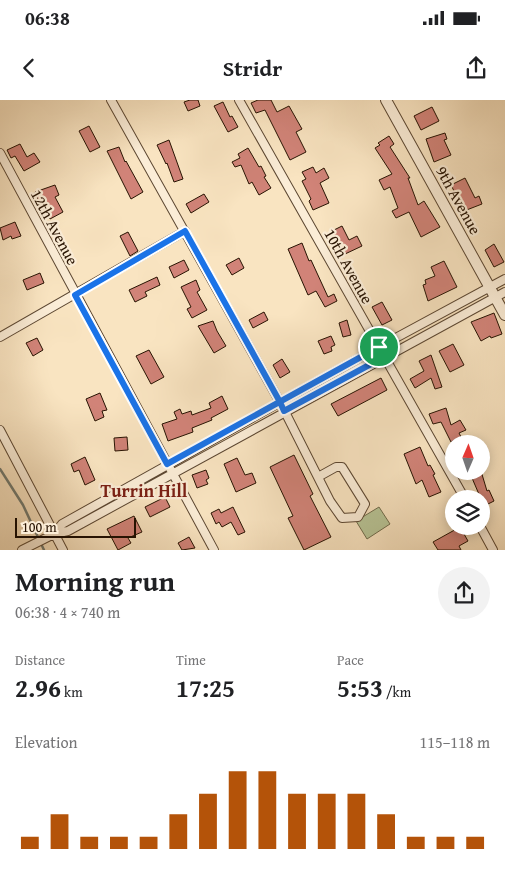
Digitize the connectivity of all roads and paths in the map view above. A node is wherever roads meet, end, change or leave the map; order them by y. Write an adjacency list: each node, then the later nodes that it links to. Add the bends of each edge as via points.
1 (111, 100): 5 (street)
2 (239, 100): 12 (street, 10th Avenue)
3 (386, 100): 7 (street, 9th Avenue)
4 (0, 154): 9 (street, 12th Avenue)
5 (185, 231): 9 (street); 14 (street)
6 (505, 279): 7 (street)
7 (492, 292): 8 (street); 10 (street, 9th Avenue); 12 (street); 13 (street)
8 (505, 292)
9 (75, 295): 11 (street); 17 (street, 12th Avenue)
10 (505, 314)
11 (0, 337)
12 (379, 347): 13 (street, 10th Avenue); 14 (street)
13 (384, 357): 15 (street); 20 (street, 10th Avenue)
14 (280, 402): 15 (street); 17 (street)
15 (284, 411): 18 (street); 19 (street)
16 (0, 430): 21 (street)
17 (167, 464): 18 (street, 12th Avenue); 21 (street, via 62,524)
18 (173, 474): 21 (street, via 68,531); 25 (street, 12th Avenue)
19 (318, 477): 19 (street, via 342,467 365,504 358,518 342,518)
20 (459, 490)
21 (54, 534): 23 (street); 24 (street)
22 (485, 535): 26 (street)
23 (22, 550)
24 (64, 550)
25 (214, 550)
26 (494, 550)

